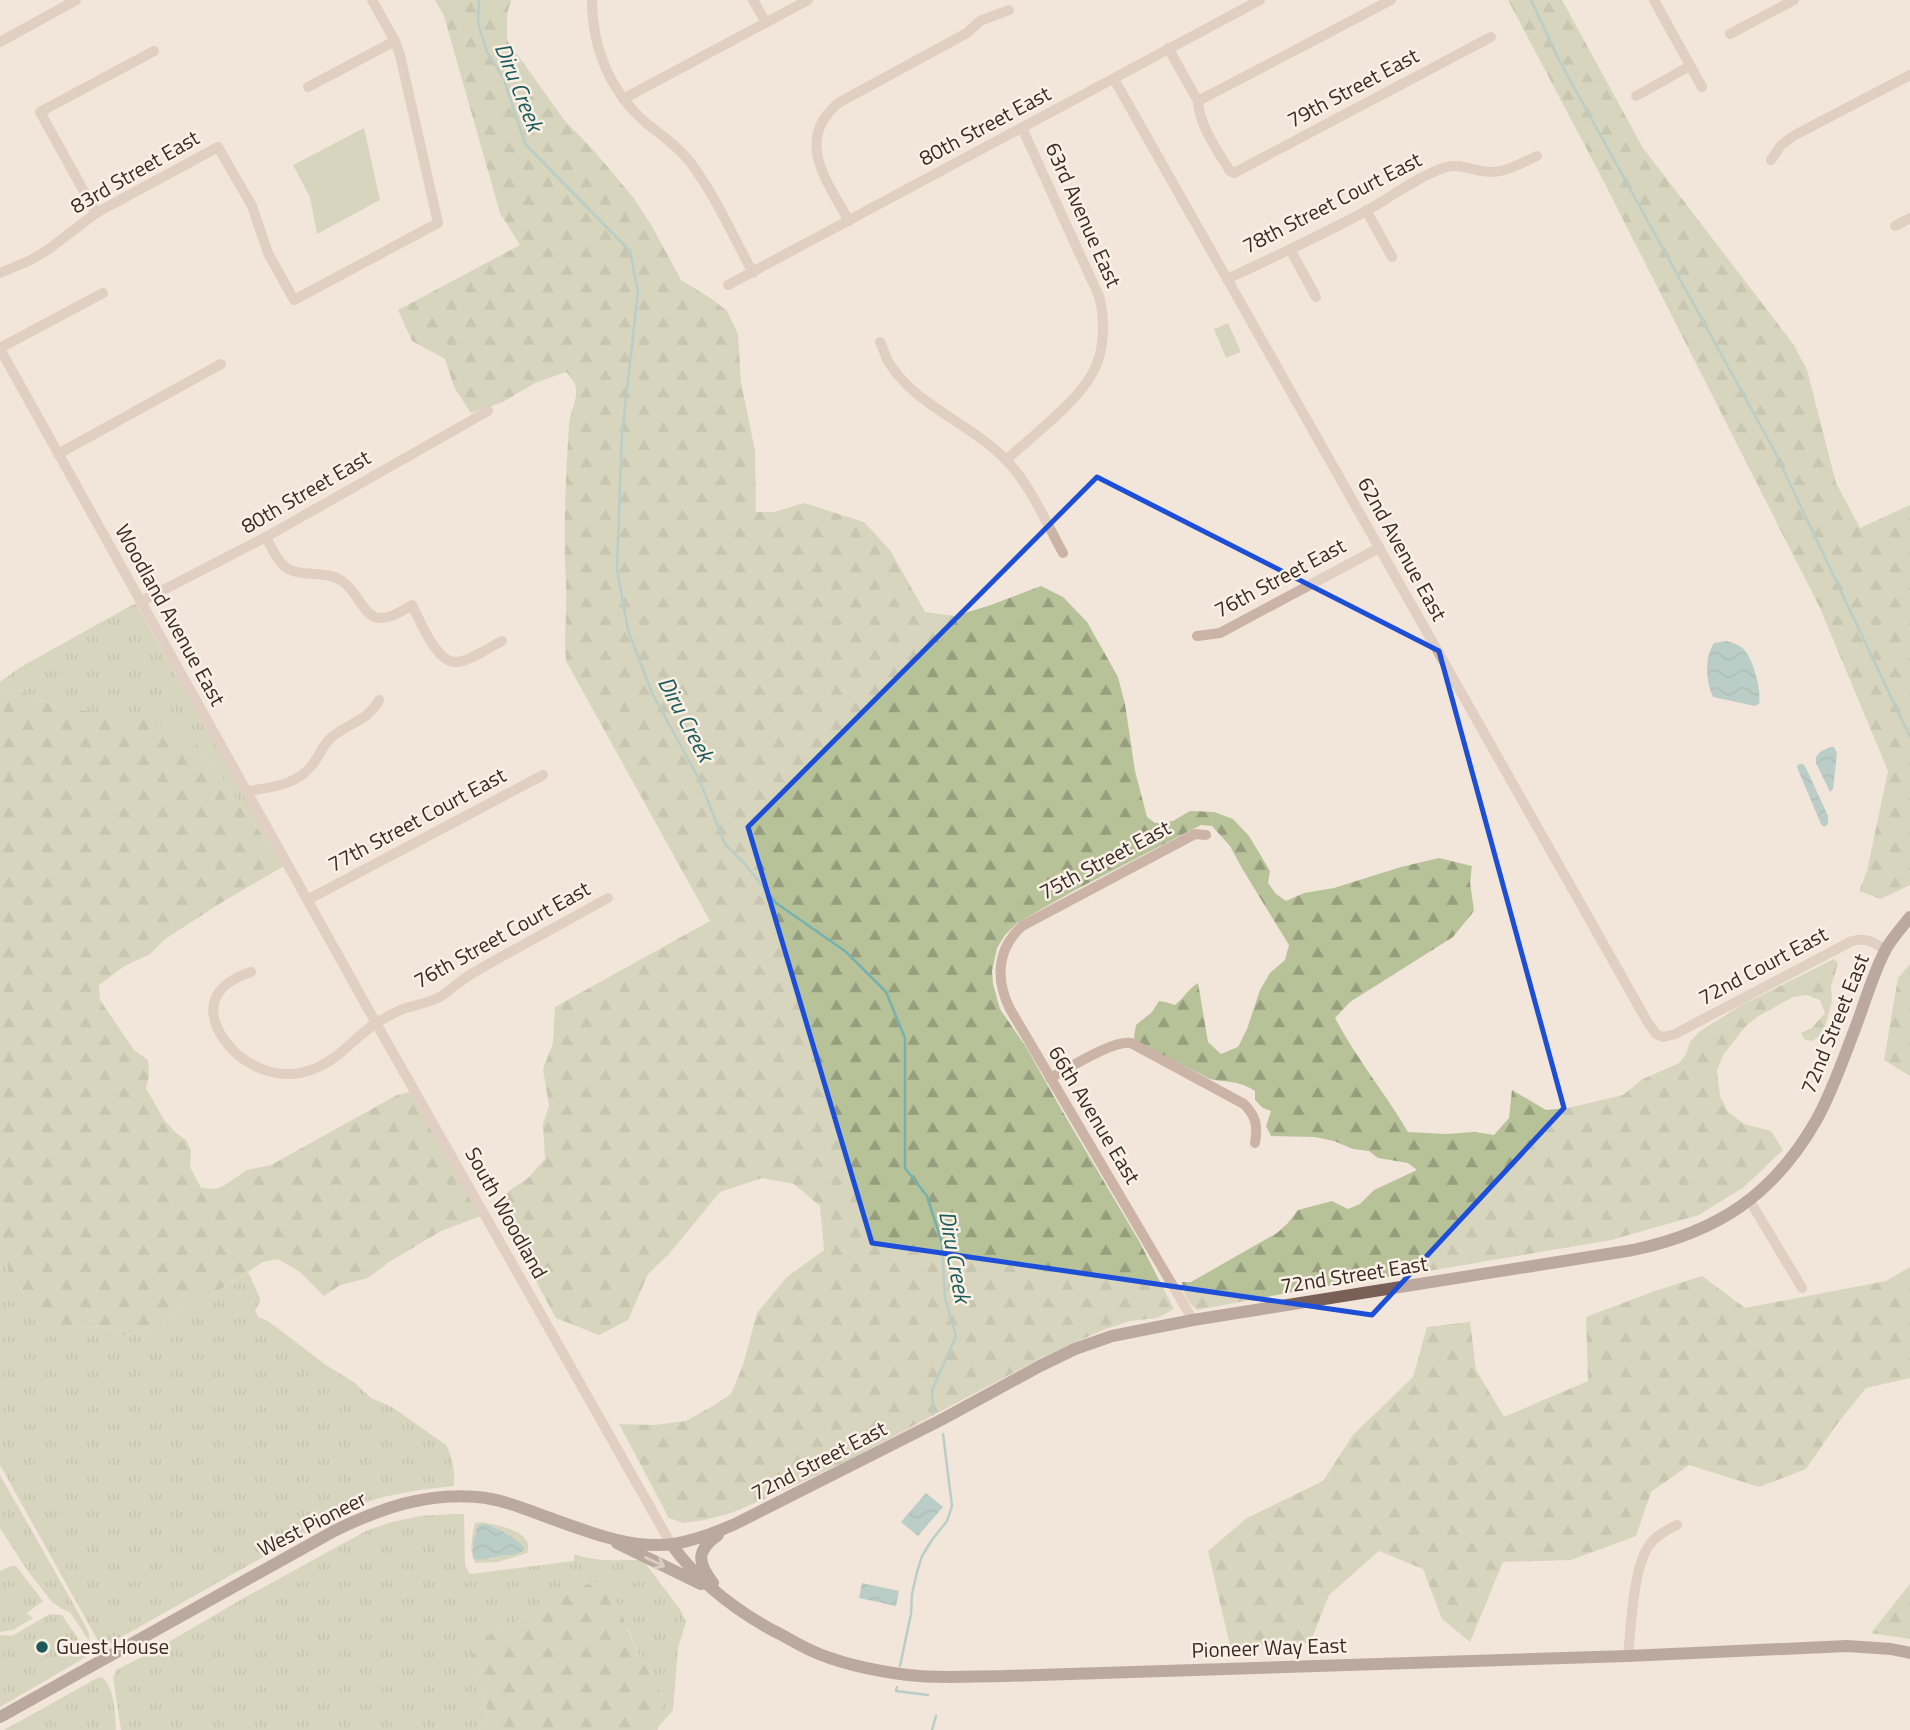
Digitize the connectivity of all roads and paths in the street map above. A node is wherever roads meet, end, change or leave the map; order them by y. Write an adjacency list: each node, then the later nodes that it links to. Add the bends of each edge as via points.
1 (76, 0): 10 (street)
2 (372, 0): 15 (street)
3 (592, 0): 25 (street, via 598,50)
4 (753, 0): 12 (street)
5 (808, 0): 12 (street)
6 (1260, 0): 17 (street, 80th Street East)
7 (1391, 0): 26 (street)
8 (1654, 0): 19 (street)
9 (1794, 0): 13 (street)
10 (53, 5): 16 (street)
11 (1009, 10): 33 (street, via 987,17 840,102 827,114 816,139 817,157)
12 (766, 23): 25 (street)
13 (1730, 34)
14 (1491, 37): 26 (street, 79th Street East, via 1234,173 1203,123)
15 (395, 41): 23 (street); 31 (street, 83rd Street East, via 438,223 294,300 268,253 252,206 218,146)
16 (0, 42)
17 (1168, 48): 21 (street, 80th Street East); 26 (street)
18 (154, 51): 31 (street, via 40,113)
19 (1689, 66): 22 (street); 24 (street)
20 (1910, 75): 29 (street, via 1794,135)
21 (1114, 79): 27 (street, 80th Street East); 39 (street, 62nd Avenue East)
22 (1702, 86)
23 (309, 87)
24 (1636, 96)
25 (623, 99): 38 (street, via 688,158)
26 (1198, 101)
27 (1022, 128): 33 (street, 80th Street East); 48 (street, 63rd Avenue East, via 1099,296 1103,322 1101,350 1091,377)
28 (1537, 156): 30 (street, 78th Street Court East, via 1496,172 1446,167)
29 (1771, 160)
30 (1367, 210): 35 (street, 78th Street Court East); 36 (street)
31 (96, 213): 37 (street, 83rd Street East, via 50,249)
32 (1910, 218): 34 (street)
33 (849, 221): 38 (street, 80th Street East)
34 (1895, 226)
35 (1290, 249): 39 (street, 78th Street Court East); 42 (street)
36 (1392, 257)
37 (0, 273)
38 (753, 273): 40 (street, 80th Street East)
39 (1227, 279): 50 (street, 62nd Avenue East)
40 (728, 285)
41 (103, 293): 44 (street)
42 (1316, 297)
43 (880, 342): 48 (street, via 887,360 910,388 982,437)
44 (0, 348): 47 (street, Woodland Avenue East)
45 (221, 364): 47 (street)
46 (488, 411): 49 (street, 80th Street East)
47 (58, 454): 52 (street, Woodland Avenue East)
48 (1006, 460): 51 (street)
49 (266, 537): 52 (street, 80th Street East); 54 (street, via 286,567 340,579 374,617 393,615 412,605 446,661 461,661)
50 (1379, 548): 53 (street, 76th Street East, via 1220,633); 66 (street, 62nd Avenue East)
51 (1063, 553)
52 (140, 602): 57 (street, Woodland Avenue East)
53 (1197, 636)
54 (502, 641)
55 (379, 700): 57 (street, via 366,718 329,740 299,778)
56 (543, 775): 60 (street, 77th Street Court East)
57 (248, 791): 60 (street, Woodland Avenue East)
58 (1206, 835): 62 (street, 75th Street East, via 1195,834)
59 (608, 898): 65 (street, 76th Street Court East, via 471,974 437,999 402,1009)
60 (309, 899): 65 (street, South Woodland)
61 (1910, 917): 63 (main road, 72nd Street East)
62 (1022, 926): 67 (street, 66th Avenue East, via 1003,953 1000,977 1010,1009)
63 (1885, 950): 66 (street, 72nd Court East, via 1866,939 1852,941 1675,1034); 69 (main road, 72nd Street East, via 1818,1117 1790,1160)
64 (251, 972): 65 (street, 76th Street Court East, via 223,988 214,1009 218,1029 230,1048 259,1069 282,1074 318,1067)
65 (376, 1023): 75 (street, South Woodland)
66 (1659, 1036)
67 (1050, 1079): 68 (street, via 1109,1047 1131,1043 1244,1104 1257,1125); 71 (street, 66th Avenue East)
68 (1255, 1143)
69 (1750, 1201): 70 (street); 71 (main road, 72nd Street East, via 1702,1229 1644,1248)
70 (1802, 1288)
71 (1193, 1320): 72 (main road, 72nd Street East, via 1112,1336 1075,1349)
72 (735, 1524): 75 (main road, 72nd Street East); 77 (main road, via 706,1544 701,1558 705,1572)
73 (1676, 1524): 79 (street, via 1657,1536 1643,1555)
74 (601, 1535): 75 (main road, West Pioneer); 76 (main road, one-way to 76); 80 (main road, West Pioneer, via 480,1497 432,1498 380,1510)
75 (671, 1544): 76 (main road, Pioneer Way East)
76 (710, 1588): 77 (main road, Pioneer Way East)
77 (729, 1603): 79 (main road, Pioneer Way East, via 812,1651 912,1676)
78 (1910, 1653): 79 (main road, Pioneer Way East, via 1847,1646)
79 (1628, 1656)
80 (0, 1717)

